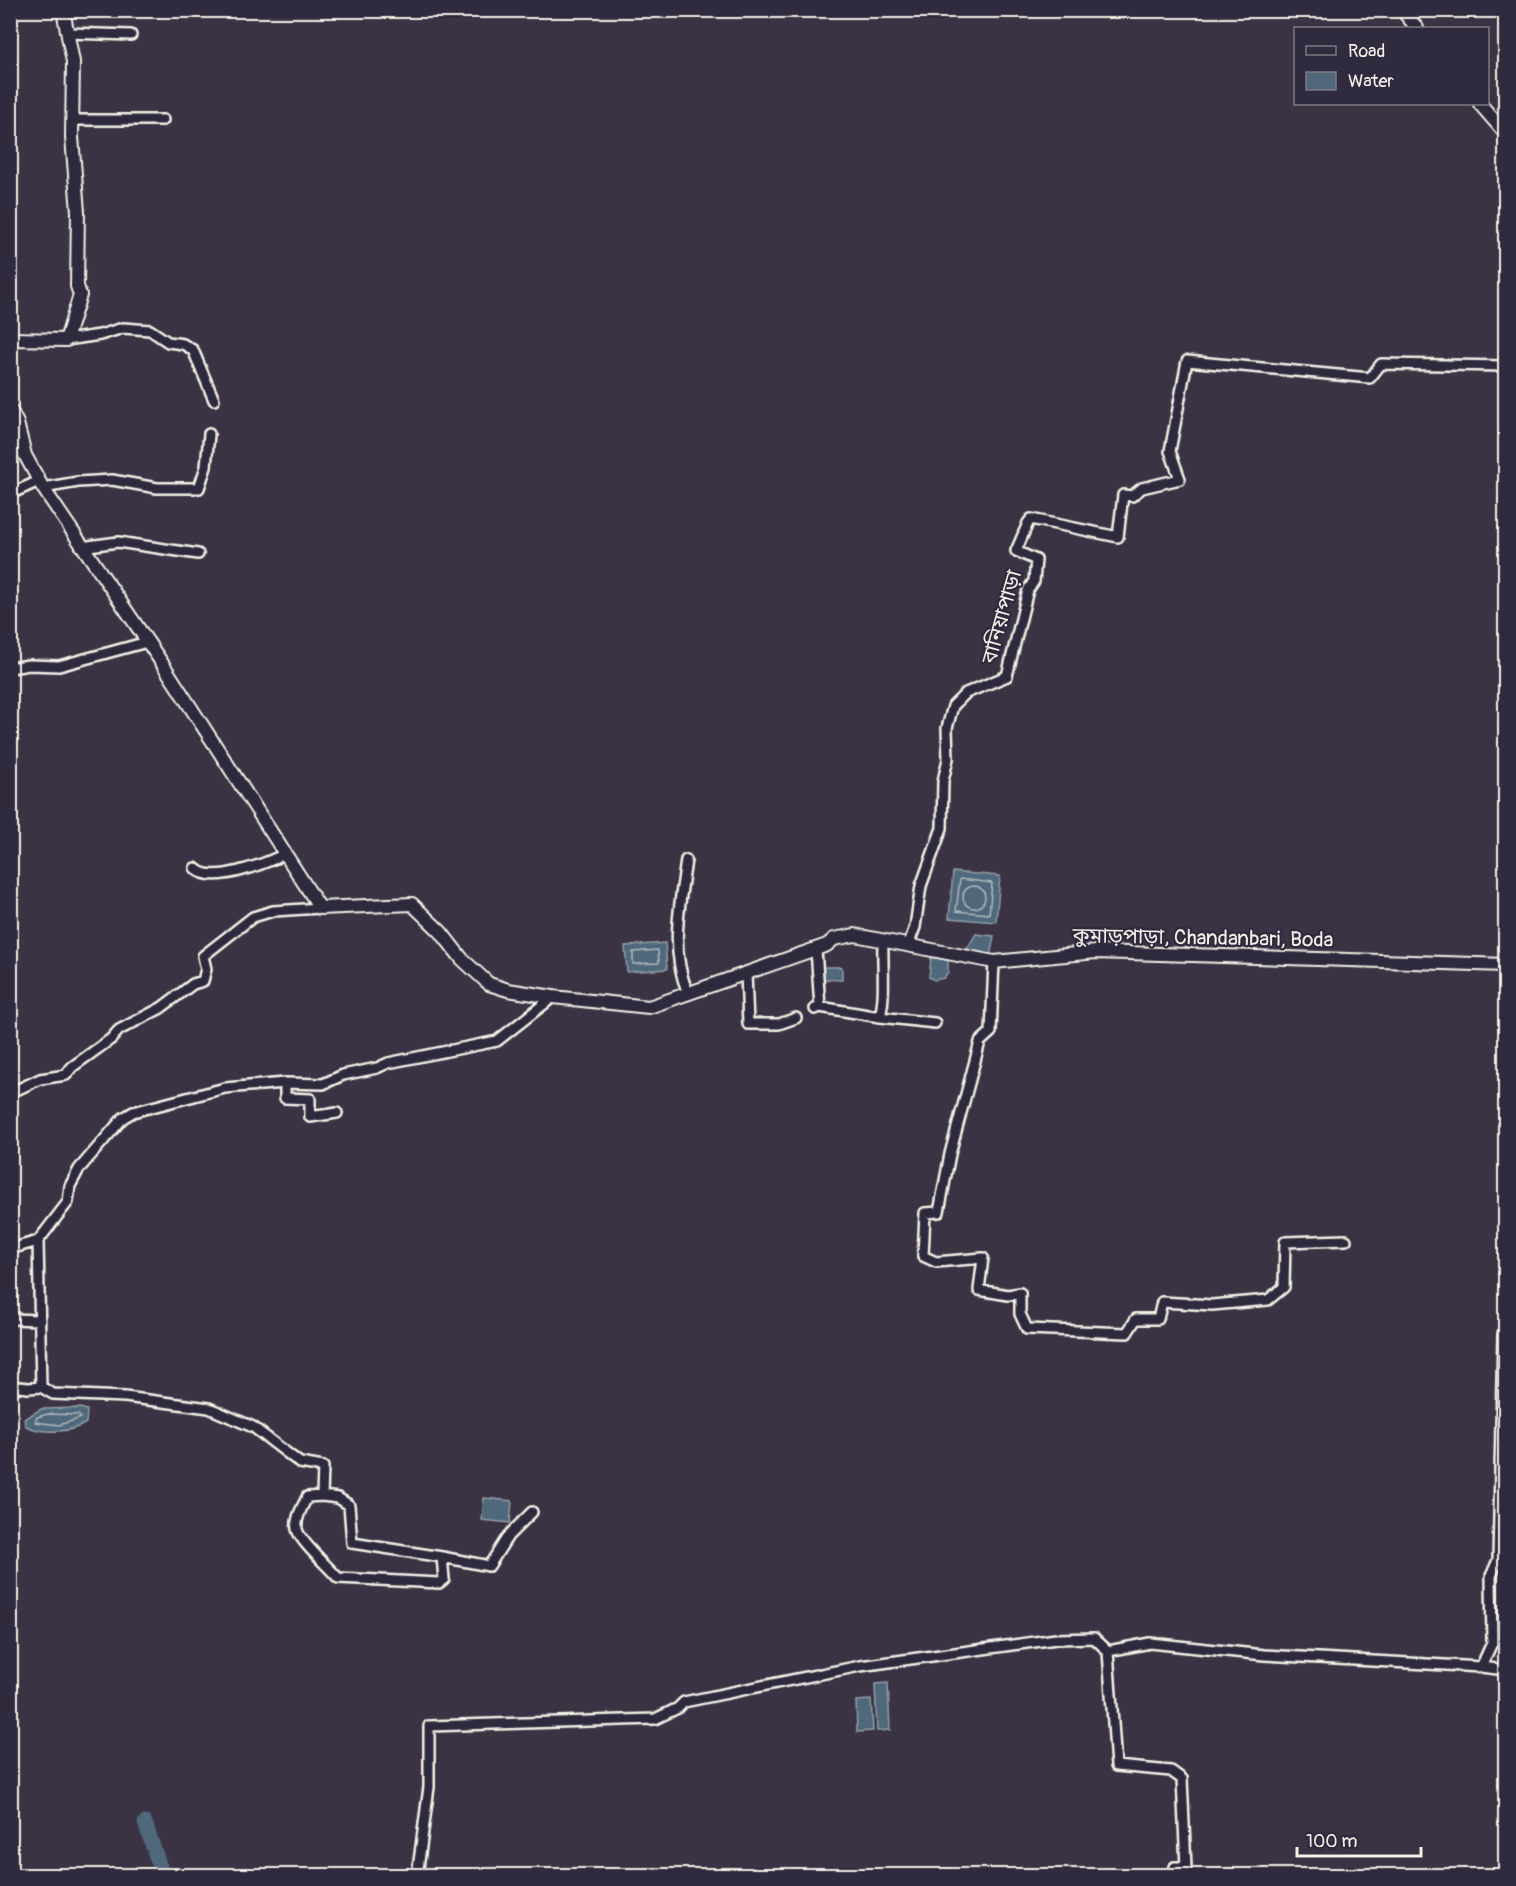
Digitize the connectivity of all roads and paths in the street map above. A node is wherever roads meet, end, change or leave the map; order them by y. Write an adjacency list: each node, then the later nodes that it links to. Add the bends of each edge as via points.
1 (63, 10): 4 (street)
2 (1402, 10): 3 (street)
3 (1416, 27)
4 (68, 33): 5 (street); 7 (street, via 73,62)
5 (131, 35)
6 (1481, 105): 9 (street)
7 (72, 120): 8 (street); 11 (street, via 78,212 76,286 80,295)
8 (163, 120)
9 (1506, 134)
10 (10, 339): 11 (street)
11 (66, 340): 13 (street, via 123,328 150,330 168,342 193,350)
12 (1506, 366): 27 (street, বানিয়াপাড়া, via 1382,364 1370,378 1187,361 1170,451 1180,479 1142,488 1132,496 1123,495 1118,537 1031,519 1028,523 1016,551 1036,560 1034,581 1028,590 1007,676 966,693 953,706 947,728 942,828 921,886)
13 (214, 400)
14 (10, 409): 16 (street, via 25,455)
15 (209, 434): 16 (street, via 206,467 199,488 157,488 112,480)
16 (41, 485): 17 (street); 18 (street)
17 (10, 494)
18 (81, 547): 19 (street, via 118,542); 20 (street)
19 (198, 554)
20 (147, 642): 21 (street, via 59,666); 22 (street)
21 (10, 668)
22 (285, 854): 24 (street, via 266,863 213,876); 25 (street)
23 (686, 860): 32 (street, via 676,935 679,968)
24 (195, 868)
25 (320, 908): 33 (street, কুমাড়পাড়া, Chandanbari, Boda, via 412,904 489,984); 38 (street, via 273,911 253,917 203,956 203,981 118,1030 66,1075 40,1078)
26 (883, 942): 27 (street, কুমাড়পাড়া, Chandanbari, Boda); 28 (street, কুমাড়পাড়া, Chandanbari, Boda, via 855,935 834,939); 34 (street, via 885,997)
27 (908, 946): 29 (street, কুমাড়পাড়া, Chandanbari, Boda)
28 (816, 949): 31 (street, কুমাড়পাড়া, Chandanbari, Boda); 34 (street, via 818,1008)
29 (994, 962): 30 (street, কুমাড়পাড়া, Chandanbari, Boda, via 1096,952); 40 (street, via 991,1032 980,1042 939,1212 925,1213 923,1256 936,1262 983,1258 979,1290 1020,1293 1020,1314 1027,1329 1126,1333 1136,1319 1158,1319 1162,1302 1212,1305 1268,1300 1284,1287 1285,1242)
30 (1506, 965)
31 (746, 973): 32 (street, কুমাড়পাড়া, Chandanbari, Boda); 35 (street, via 748,1024 779,1024)
32 (688, 993): 33 (street, কুমাড়পাড়া, Chandanbari, Boda, via 649,1007)
33 (553, 997): 37 (street, via 497,1041 388,1063 323,1084)
34 (880, 1017): 36 (street)
35 (796, 1018)
36 (935, 1023)
37 (285, 1083): 39 (street, via 285,1098 310,1099 310,1117); 41 (street, via 225,1088 123,1118 79,1169 70,1186 68,1202)
38 (10, 1093)
39 (337, 1113)
40 (1346, 1240)
41 (38, 1241): 42 (street); 44 (street)
42 (10, 1249)
43 (10, 1319): 44 (street)
44 (40, 1320): 47 (street)
45 (1506, 1331): 52 (street, via 1498,1560 1491,1576 1492,1643)
46 (10, 1386): 47 (street)
47 (41, 1387): 48 (street, via 53,1394 125,1397 209,1408 253,1427 300,1463 323,1467)
48 (322, 1496): 50 (street, via 338,1498 349,1505 352,1543); 50 (street, via 307,1497 297,1529 338,1578 439,1584 444,1579)
49 (532, 1512): 50 (street, via 508,1536 489,1566)
50 (442, 1557)
51 (1108, 1651): 52 (street, via 1150,1643 1264,1655); 54 (street, via 1094,1638 1056,1639 860,1666 684,1702 655,1719 429,1726 429,1787); 55 (street, via 1116,1767 1171,1771 1182,1779 1186,1867 1174,1867)
52 (1480, 1667): 53 (street)
53 (1506, 1670)
54 (417, 1875)
55 (1173, 1875)

